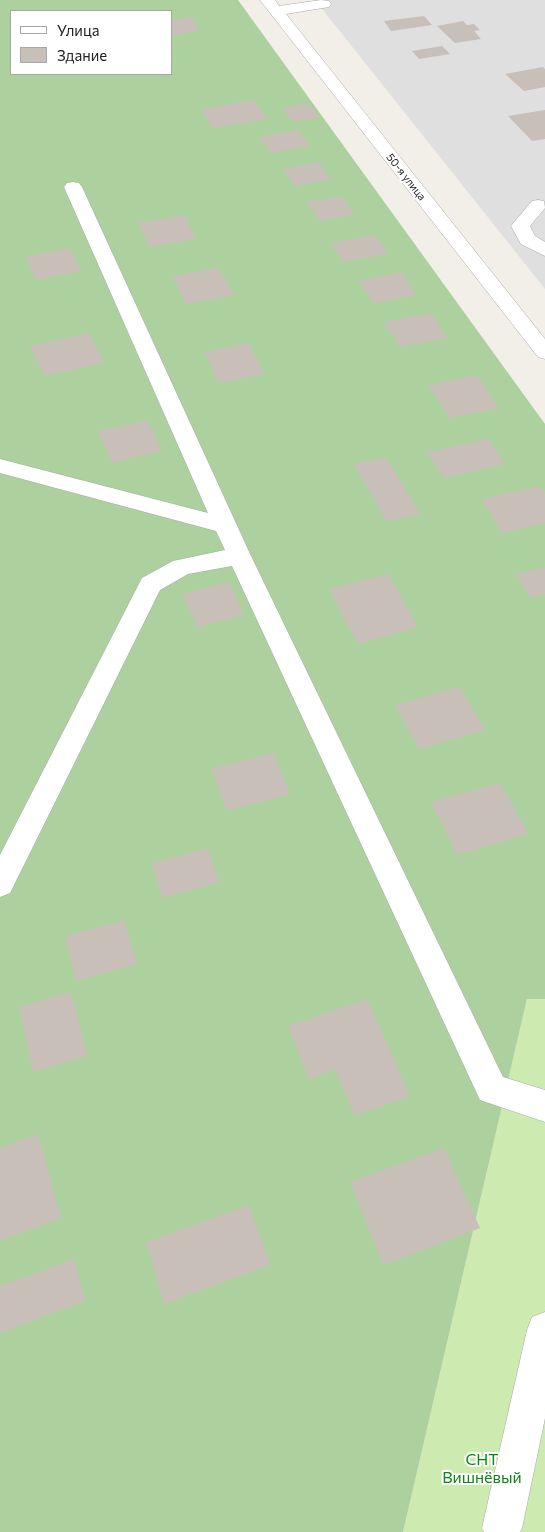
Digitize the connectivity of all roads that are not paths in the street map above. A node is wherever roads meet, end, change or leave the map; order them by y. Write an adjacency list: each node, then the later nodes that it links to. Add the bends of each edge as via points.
1 (324, 4): 2 (street)
2 (272, 5): 6 (street, 50-я улица)
3 (73, 187): 8 (street)
4 (538, 206): 5 (street, via 520,226 528,240)
5 (545, 250)
6 (545, 353)
7 (0, 466): 8 (street)
8 (225, 525): 9 (street)
9 (239, 556): 10 (street, via 182,567 150,584); 11 (street, via 492,1089)
10 (0, 884)
11 (545, 1106)
12 (545, 1330): 13 (street)
13 (502, 1528)

